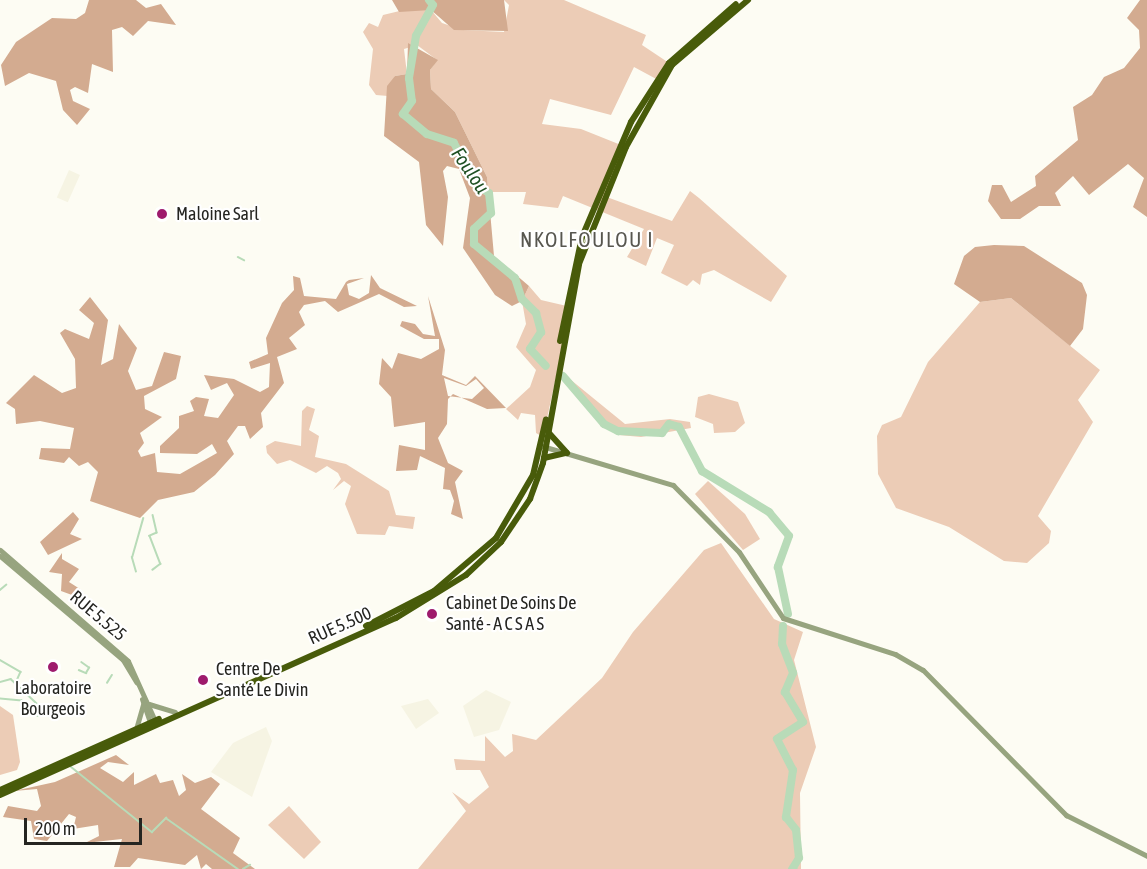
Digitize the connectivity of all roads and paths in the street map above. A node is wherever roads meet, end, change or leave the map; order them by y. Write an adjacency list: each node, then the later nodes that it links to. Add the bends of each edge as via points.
1 (741, 0): 3 (main road, via 662,71 631,122)
2 (748, 0): 3 (main road, via 672,65 649,99)
3 (610, 175): 4 (main road, RUE 5.500, via 569,286)
4 (547, 431): 5 (main road, RUE 5.500); 6 (main road)
5 (544, 447): 6 (street); 7 (main road, RUE 5.500); 11 (main road, RUE 5.500, via 507,524 462,571 394,613)
6 (567, 453): 7 (main road); 16 (street, via 673,485 739,552 783,618 894,654 923,670 1066,814)
7 (544, 458): 12 (main road, RUE 5.500, via 512,528 452,585 396,618)
8 (0, 550): 10 (street, RUE 5.525, via 129,661)
9 (0, 556): 10 (street, RUE 5.525, via 123,660)
10 (145, 702): 11 (street); 12 (street, RUE 5.525); 13 (street)
11 (175, 712): 12 (main road, RUE 5.500)
12 (153, 724): 13 (main road, RUE 5.500); 15 (main road, RUE 5.500)
13 (136, 729): 14 (main road, RUE 5.500)
14 (0, 790)
15 (0, 795)
16 (1147, 856)

